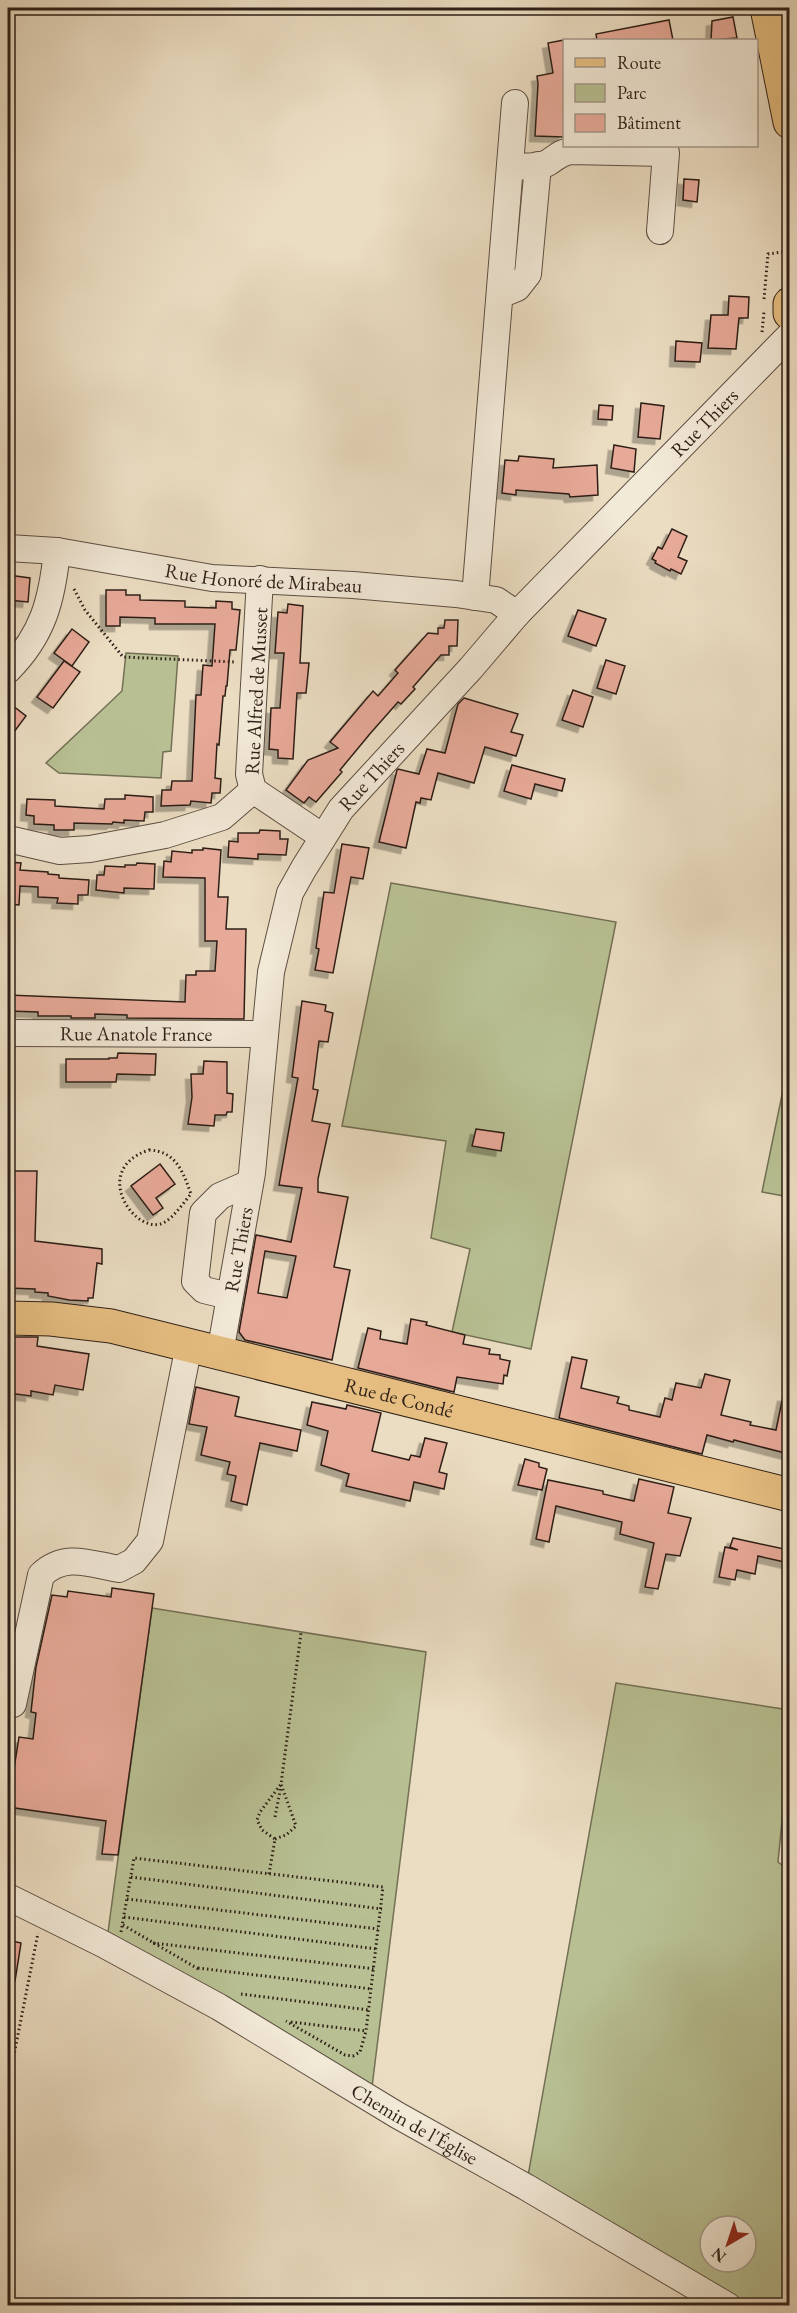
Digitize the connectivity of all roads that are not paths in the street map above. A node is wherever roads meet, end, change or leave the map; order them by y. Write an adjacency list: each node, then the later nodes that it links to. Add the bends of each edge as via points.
1 (767, 8): 3 (main road)
2 (515, 103): 5 (street)
3 (789, 122)
4 (538, 165): 5 (street); 6 (street, via 570,151 666,153); 7 (street, via 528,274 517,288)
5 (510, 166): 7 (street)
6 (660, 231)
7 (500, 295): 14 (street)
8 (789, 304): 9 (main road)
9 (789, 313)
10 (789, 335): 15 (street, Rue Thiers)
11 (8, 548): 12 (street, Rue Honoré de Mirabeau)
12 (56, 561): 13 (street, Rue Honoré de Mirabeau, via 212,578); 16 (street, via 46,615 28,647)
13 (260, 579): 14 (street, Rue Honoré de Mirabeau); 17 (street, Rue Alfred de Musset, via 249,774)
14 (475, 597): 15 (street, Rue Honoré de Mirabeau, via 496,600)
15 (517, 614): 18 (street, Rue Thiers, via 341,808)
16 (8, 670)
17 (253, 790): 18 (street, Rue Alfred de Musset); 19 (street, via 222,817 165,835 60,851)
18 (322, 837): 21 (street, Rue Thiers, via 290,893 271,972)
19 (8, 839)
20 (8, 1033): 21 (street, Rue Anatole France)
21 (264, 1034): 22 (street, Rue Thiers)
22 (250, 1183): 23 (street, Rue Thiers); 23 (street, via 220,1196 203,1213 195,1281 204,1290)
23 (229, 1296): 25 (street, Rue Thiers)
24 (8, 1318): 25 (main road, Rue de Condé, via 111,1326)
25 (205, 1349): 26 (main road, Rue de Condé); 27 (street, Rue Thiers, via 150,1542 134,1561 119,1569 68,1560 50,1566 41,1575)
26 (789, 1495)
27 (13, 1704)
28 (8, 1897): 29 (street, Chemin de l'Église, via 219,2007)
29 (728, 2306)

